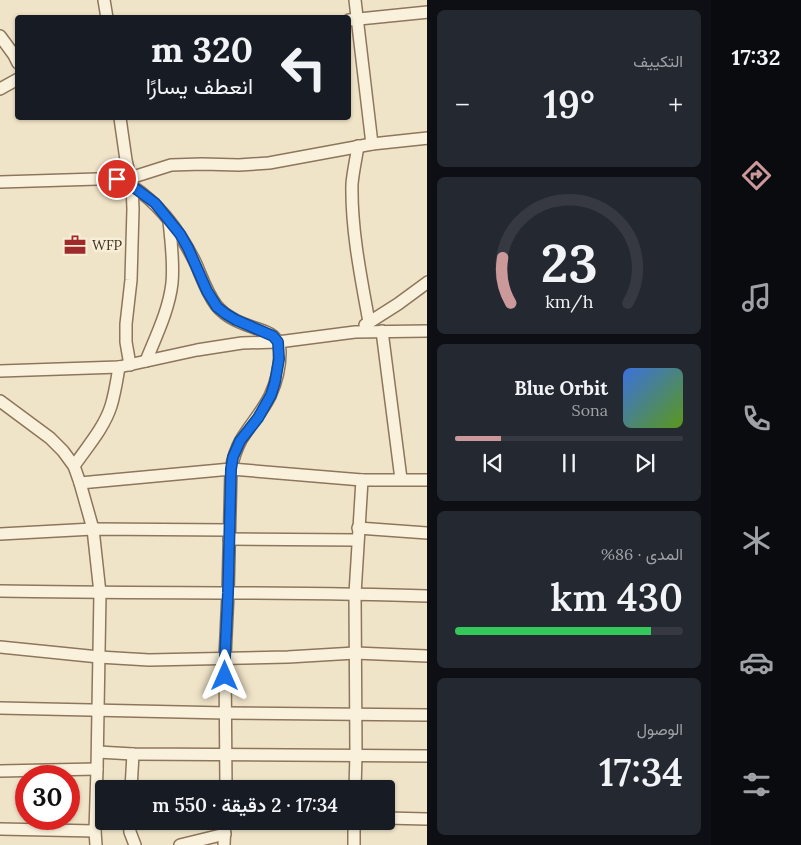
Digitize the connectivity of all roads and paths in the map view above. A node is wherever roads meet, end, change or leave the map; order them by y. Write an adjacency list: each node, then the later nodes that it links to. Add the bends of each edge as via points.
1 (104, 0): 4 (street)
2 (355, 0): 5 (street)
3 (427, 12): 5 (street)
4 (106, 15)
5 (353, 20): 12 (street)
6 (0, 36): 7 (street)
7 (15, 57)
8 (15, 81): 9 (street)
9 (0, 89)
10 (120, 120): 15 (street)
11 (427, 138): 12 (street)
12 (372, 144): 13 (street)
13 (358, 146): 15 (street, via 268,163 171,165); 18 (street, via 352,183 353,212)
14 (0, 182): 15 (street)
15 (131, 182): 16 (street); 24 (street, via 131,280)
16 (168, 219): 22 (street, via 188,248 217,307 236,320 273,336); 23 (street, via 173,259 172,284)
17 (424, 286): 18 (street)
18 (370, 322): 21 (street)
19 (382, 331): 20 (street); 21 (street); 30 (street)
20 (427, 331)
21 (355, 332): 22 (street)
22 (278, 342): 23 (street, via 242,343); 28 (street, via 279,359 271,395 240,441)
23 (146, 361): 24 (street)
24 (125, 366): 25 (street); 27 (street, via 107,417)
25 (0, 371)
26 (0, 401): 27 (street, via 50,438)
27 (74, 466): 32 (street)
28 (231, 469): 29 (street); 32 (street); 37 (street)
29 (362, 480): 30 (street); 36 (street)
30 (401, 480): 31 (street)
31 (427, 480)
32 (80, 483): 33 (street)
33 (93, 529): 35 (street); 37 (street); 39 (street)
34 (427, 533): 36 (street)
35 (0, 534)
36 (357, 534): 37 (street); 41 (street)
37 (229, 535): 40 (street)
38 (0, 591): 39 (street)
39 (100, 593): 40 (street); 46 (street)
40 (228, 593): 41 (street); 47 (street)
41 (355, 594): 42 (street); 44 (street)
42 (427, 596)
43 (0, 647): 46 (street)
44 (354, 654): 45 (street); 47 (street); 51 (street)
45 (427, 656)
46 (99, 657): 47 (street, via 149,660); 49 (street)
47 (225, 657): 50 (street)
48 (0, 708): 49 (street)
49 (98, 710): 50 (street); 53 (street)
50 (226, 713): 51 (street); 55 (street)
51 (356, 714): 52 (street); 56 (street)
52 (427, 715)
53 (98, 752): 54 (street); 58 (street)
54 (133, 754): 55 (street); 60 (street)
55 (226, 754): 56 (street); 61 (street)
56 (356, 755): 57 (street); 62 (street)
57 (427, 756)
58 (97, 769): 59 (street); 68 (street)
59 (0, 771)
60 (132, 780)
61 (226, 780)
62 (355, 780)
63 (395, 818): 64 (street)
64 (427, 819)
65 (0, 829): 68 (street)
66 (130, 830): 71 (street)
67 (354, 830): 73 (street)
68 (95, 831): 70 (street)
69 (224, 839): 72 (street)
70 (96, 845)
71 (135, 845)
72 (180, 845)
73 (354, 845)

